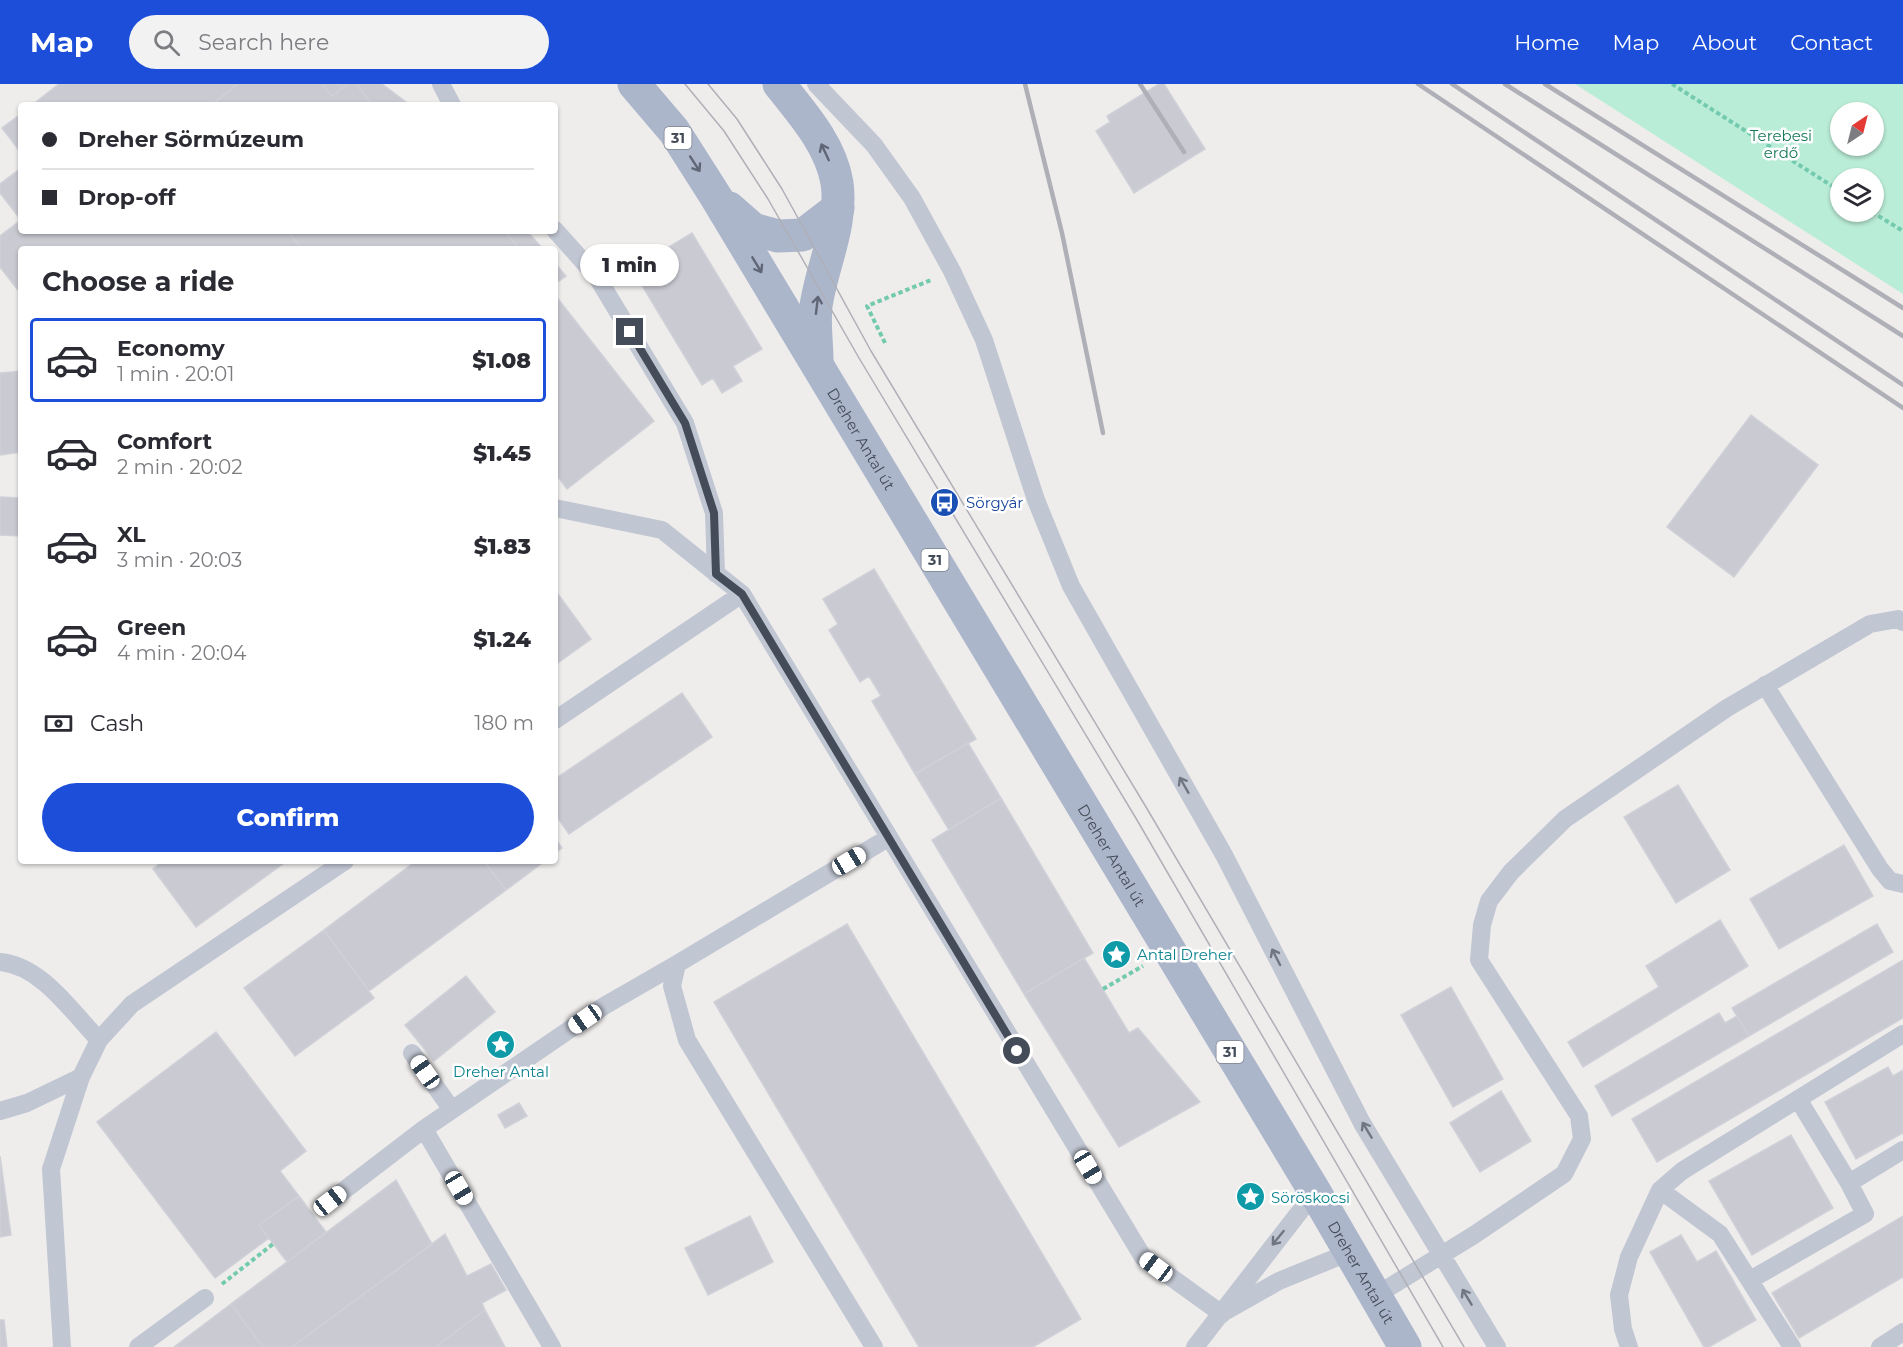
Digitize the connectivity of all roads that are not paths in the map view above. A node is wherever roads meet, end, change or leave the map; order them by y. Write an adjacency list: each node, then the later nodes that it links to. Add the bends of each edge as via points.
1 (441, 84): 5 (lane)
2 (634, 84): 6 (main road, Dreher Antal út / 31, one-way to 6, via 674,131)
3 (779, 84): 7 (main road, Dreher Antal út / 31, one-way to 3, via 837,181 826,151)
4 (816, 84): 35 (lane, one-way to 4, via 1362,1123 1224,855 1071,586 1036,500 984,340 952,271 912,198 874,145)
5 (450, 102)
6 (716, 197): 7 (main road, via 753,229 778,236 803,236); 9 (main road, Dreher Antal út / 31, one-way to 9)
7 (838, 208): 9 (main road, Dreher Antal út / 31, one-way to 7, via 816,307)
8 (558, 233): 11 (lane, via 597,278 685,423 714,513)
9 (817, 363): 32 (main road, Dreher Antal út / 31)
10 (558, 509): 11 (lane, via 662,530)
11 (716, 574): 12 (lane)
12 (742, 594): 15 (lane); 16 (lane)
13 (1903, 622): 14 (lane, via 1898,619 1870,624)
14 (1765, 685): 18 (lane, via 1880,869 1890,881); 35 (lane, via 1565,819 1510,872 1490,900 1482,925 1479,960 1579,1116 1582,1139 1564,1174)
15 (558, 718)
16 (888, 838): 20 (lane); 39 (lane, via 1143,1257)
17 (341, 864): 22 (lane, via 132,1004)
18 (1903, 884)
19 (0, 962): 22 (lane, via 13,963 40,977)
20 (677, 964): 26 (lane, via 604,1006); 44 (lane, via 672,986 687,1040)
21 (1903, 1034): 25 (lane)
22 (99, 1040): 24 (lane)
23 (412, 1053): 26 (lane)
24 (81, 1077): 27 (lane, via 27,1103); 41 (lane, via 51,1169)
25 (1798, 1099): 30 (lane); 31 (lane, via 1682,1171)
26 (452, 1110): 28 (lane)
27 (0, 1111)
28 (424, 1129): 33 (lane); 43 (lane)
29 (1903, 1150): 30 (lane)
30 (1849, 1183): 36 (lane, via 1865,1214)
31 (1660, 1190): 36 (lane, via 1720,1234); 48 (lane, via 1629,1257 1619,1295)
32 (1315, 1192): 34 (main road, Dreher Antal út / 31); 39 (lane, one-way to 39)
33 (330, 1201)
34 (1350, 1252): 37 (main road, Dreher Antal út / 31); 39 (lane, via 1279,1281)
35 (1442, 1254): 37 (lane); 47 (lane, one-way to 35)
36 (1750, 1280): 49 (lane)
37 (1375, 1296): 46 (main road, Dreher Antal út / 31)
38 (205, 1298): 42 (lane)
39 (1222, 1314): 45 (lane)
40 (1903, 1332): 50 (lane)
41 (62, 1347)
42 (138, 1347)
43 (552, 1347)
44 (874, 1347)
45 (1195, 1347)
46 (1405, 1347)
47 (1497, 1347)
48 (1629, 1347)
49 (1792, 1347)
50 (1880, 1347)

